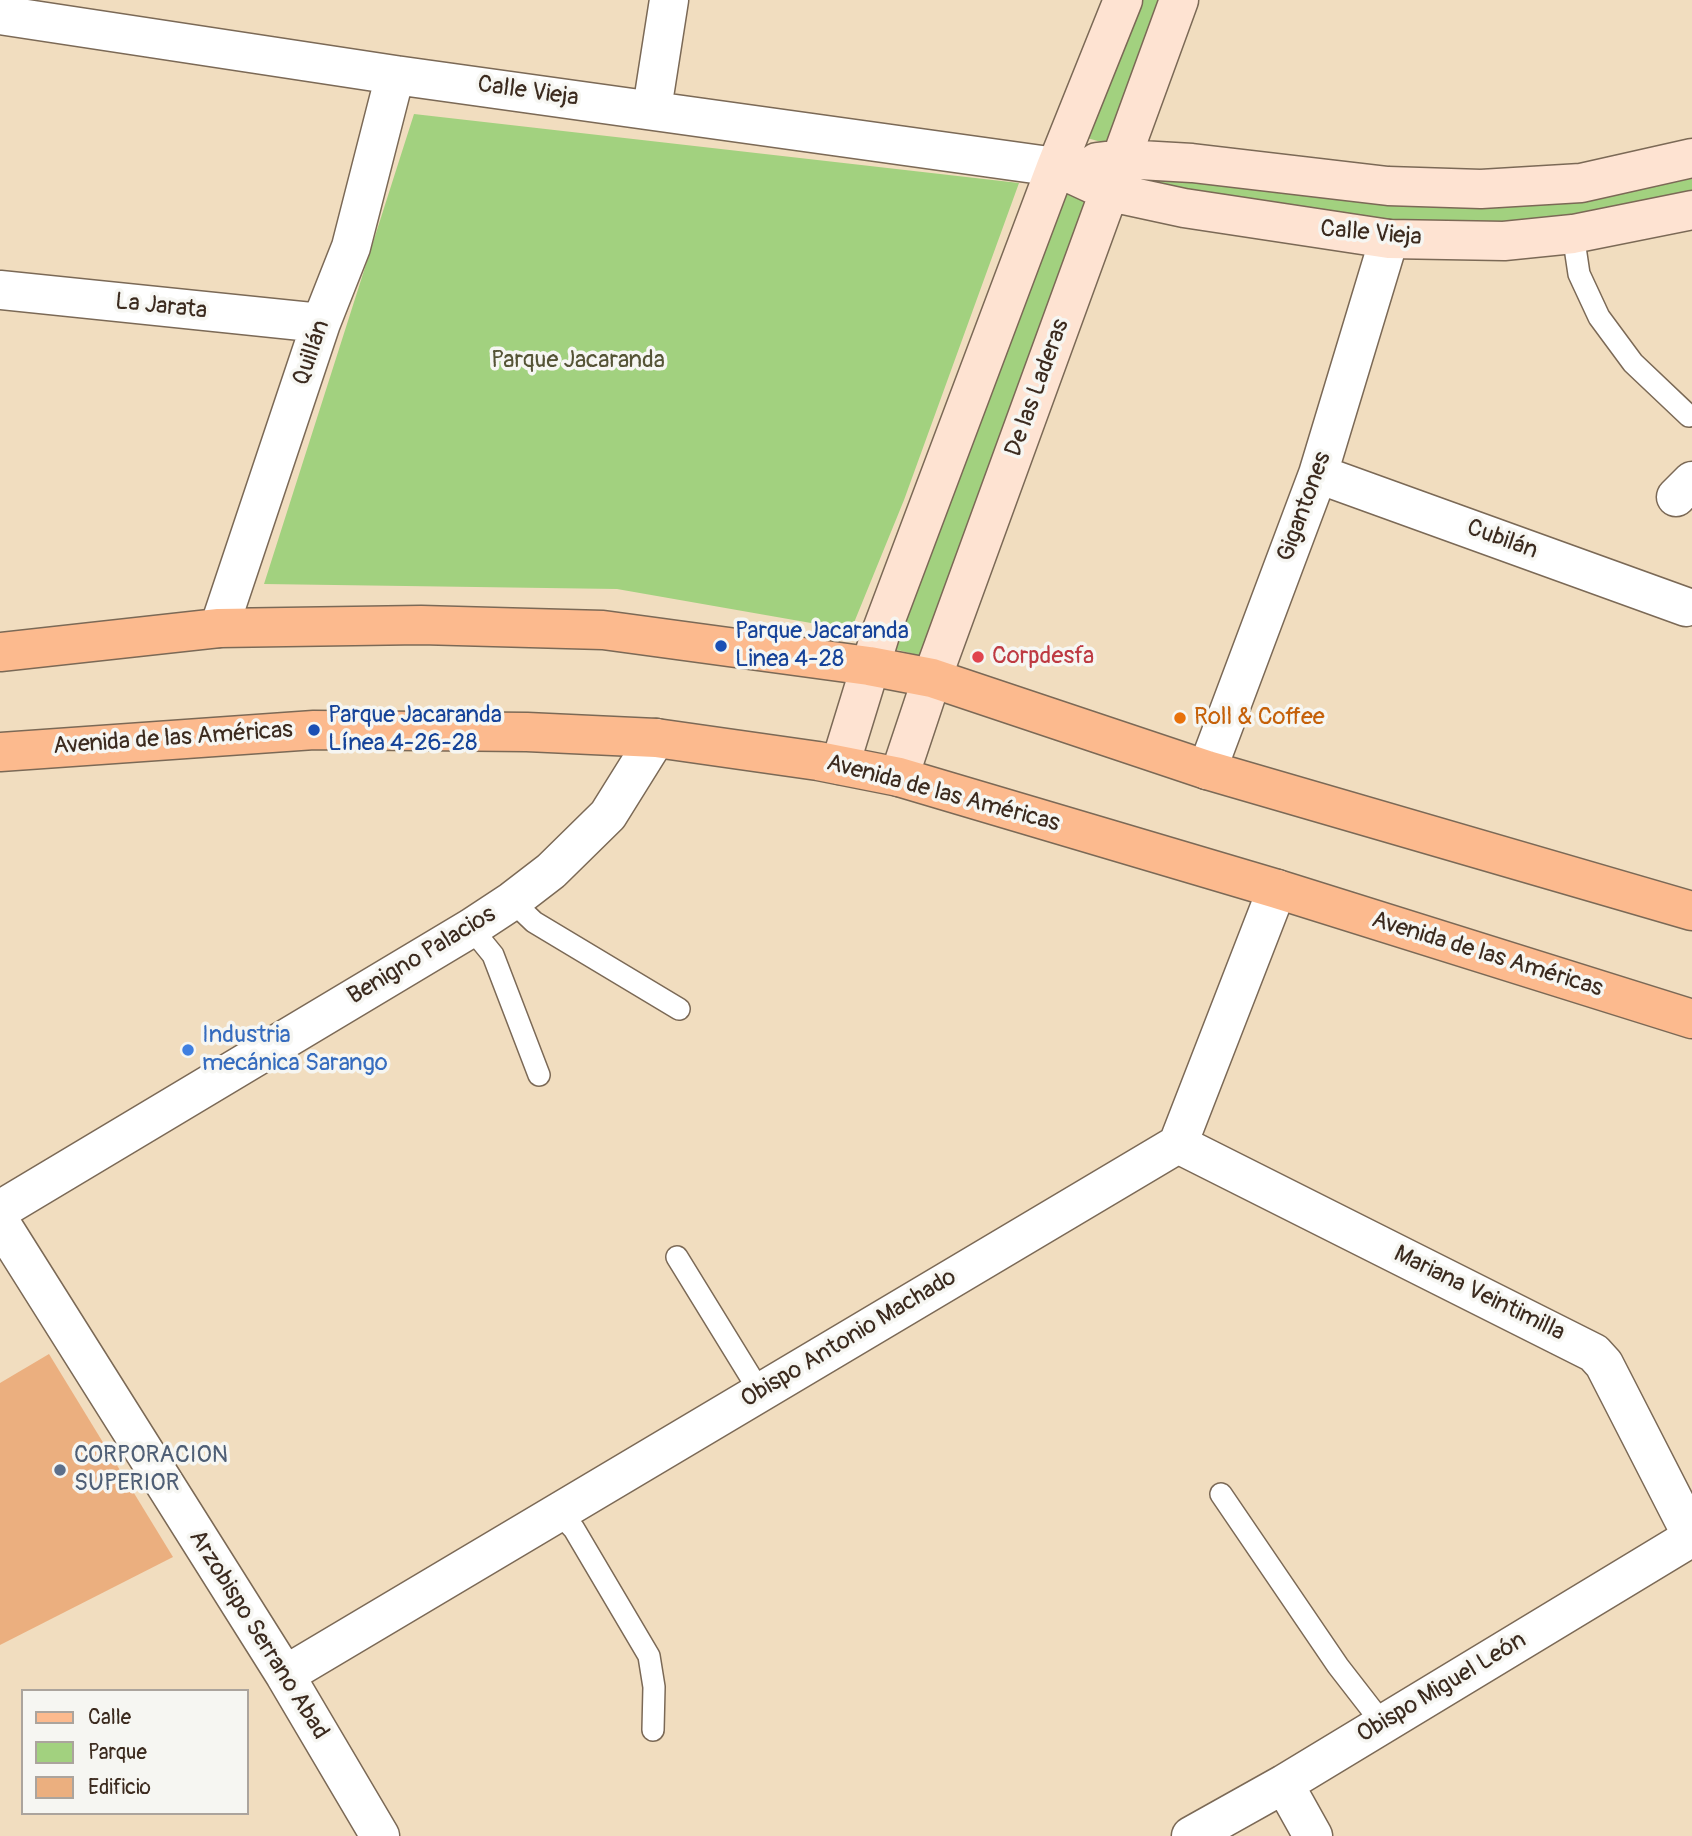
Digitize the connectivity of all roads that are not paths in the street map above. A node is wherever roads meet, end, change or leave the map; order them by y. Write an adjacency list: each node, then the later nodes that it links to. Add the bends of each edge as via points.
1 (669, 0): 7 (street)
2 (1123, 0): 9 (main road)
3 (1179, 0): 10 (main road, De las Laderas)
4 (86, 13): 5 (street, Calle Vieja); 6 (street, Calle Vieja)
5 (0, 15)
6 (395, 75): 7 (street, Calle Vieja); 15 (street, Quillán, via 351,247)
7 (652, 109): 9 (street, Calle Vieja)
8 (1692, 158): 10 (main road, Calle Vieja, via 1581,183 1481,188 1388,186 1192,163)
9 (1056, 167): 10 (main road, Calle Vieja); 21 (main road)
10 (1116, 175): 13 (main road, Calle Vieja, via 1184,208); 22 (main road, De las Laderas)
11 (1692, 210): 12 (main road, Calle Vieja)
12 (1573, 234): 13 (main road, Calle Vieja, via 1504,241); 16 (lane, via 1578,274 1599,317 1633,363)
13 (1389, 239): 17 (street, Gigantones)
14 (0, 290): 15 (street, La Jarata)
15 (321, 323): 19 (street, Quillán)
16 (1689, 416)
17 (1318, 474): 18 (street, Cubilán); 26 (street, Gigantones)
18 (1686, 607)
19 (219, 628): 20 (main road); 21 (main road, via 421,625 603,630)
20 (0, 652)
21 (869, 666): 22 (main road); 25 (main road)
22 (932, 678): 26 (main road); 27 (main road, De las Laderas)
23 (656, 738): 24 (main road, Avenida de las Américas, via 314,730); 25 (main road, Avenida de las Américas); 29 (street, Benigno Palacios, via 608,815 551,871)
24 (0, 752)
25 (840, 765): 27 (main road, Avenida de las Américas)
26 (1207, 770): 30 (main road)
27 (899, 778): 28 (main road, Avenida de las Américas)
28 (1277, 889): 33 (main road, Avenida de las Américas); 35 (street)
29 (512, 901): 31 (street, Benigno Palacios); 32 (lane, via 534,922)
30 (1692, 911)
31 (471, 928): 34 (lane, via 494,956); 36 (street, Benigno Palacios)
32 (679, 1009)
33 (1692, 1019)
34 (539, 1075)
35 (1178, 1144): 39 (street, Obispo Antonio Machado); 42 (street, Mariana Veintimilla, via 1594,1353 1604,1364)
36 (0, 1210)
37 (0, 1222): 43 (street, Arzobispo Serrano Abad)
38 (677, 1257): 39 (lane)
39 (760, 1392): 41 (street, Obispo Antonio Machado)
40 (1221, 1494): 44 (lane)
41 (557, 1511): 43 (street, Obispo Antonio Machado); 45 (lane, via 574,1529 649,1656)
42 (1692, 1537): 44 (street, Obispo Miguel León)
43 (285, 1675): 47 (street, Arzobispo Serrano Abad)
44 (1382, 1724): 46 (street, Obispo Miguel León)
45 (653, 1730)
46 (1284, 1784): 48 (street, Obispo Miguel León); 49 (street)
47 (380, 1836)
48 (1191, 1836)
49 (1313, 1836)

